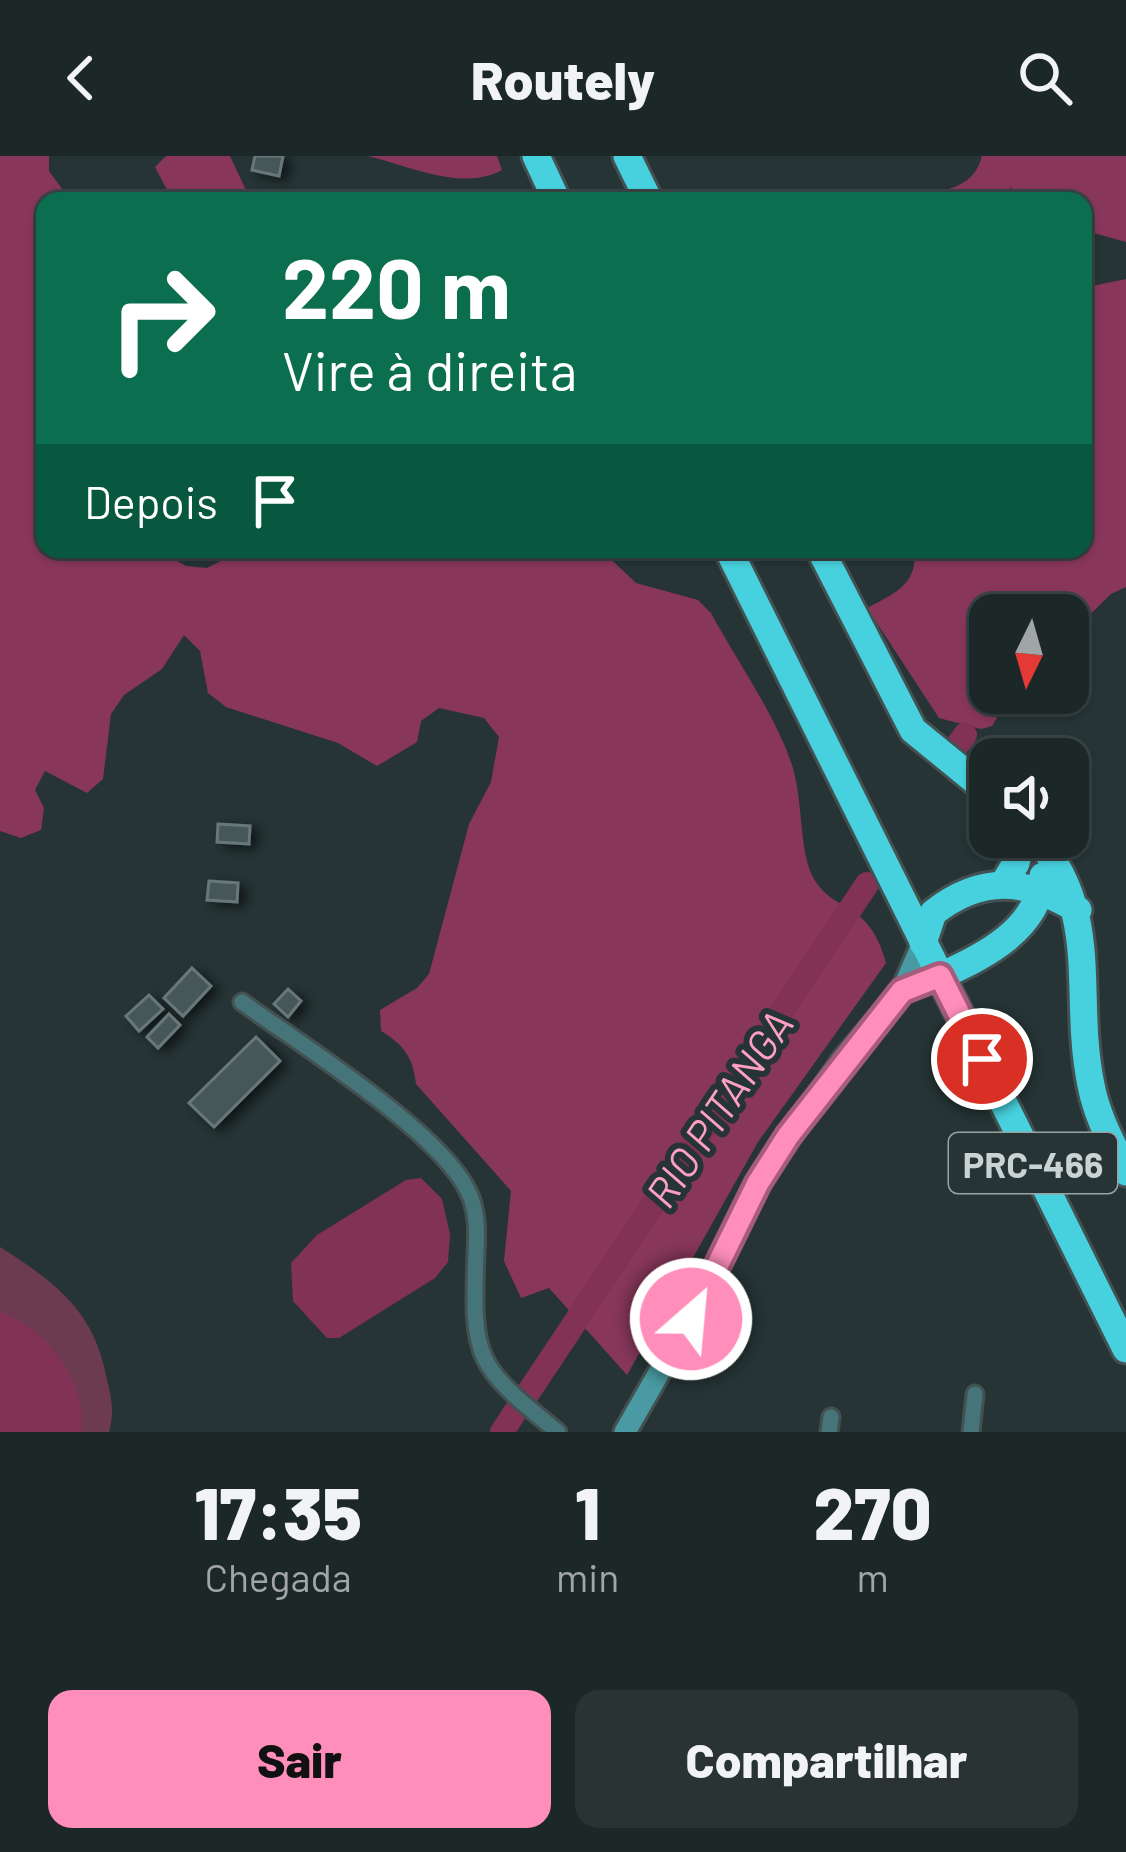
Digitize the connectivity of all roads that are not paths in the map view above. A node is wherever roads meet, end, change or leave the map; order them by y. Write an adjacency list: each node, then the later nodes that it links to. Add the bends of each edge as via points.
1 (536, 156): 3 (highway)
2 (627, 156): 4 (highway)
3 (553, 192)
4 (645, 192)
5 (732, 558): 14 (highway, PRC-466)
6 (825, 558): 7 (highway, via 913,730)
7 (969, 776)
8 (1017, 858): 11 (highway)
9 (1038, 858): 12 (highway)
10 (1052, 858): 13 (highway, PRC-466)
11 (1004, 883): 12 (highway); 14 (highway, via 951,899 933,914)
12 (1042, 888): 13 (highway); 15 (highway, via 1019,927)
13 (1078, 910): 18 (highway, PRC-466, via 1091,1085)
14 (923, 944): 15 (highway, PRC-466); 16 (main road)
15 (940, 976): 16 (main road); 19 (highway, PRC-466)
16 (902, 991): 22 (main road, via 758,1183)
17 (242, 1002): 21 (street, via 459,1174 477,1222 477,1349 512,1395)
18 (1126, 1172)
19 (1126, 1349)
20 (975, 1394): 23 (street)
21 (558, 1432)
22 (626, 1432)
23 (971, 1432)

